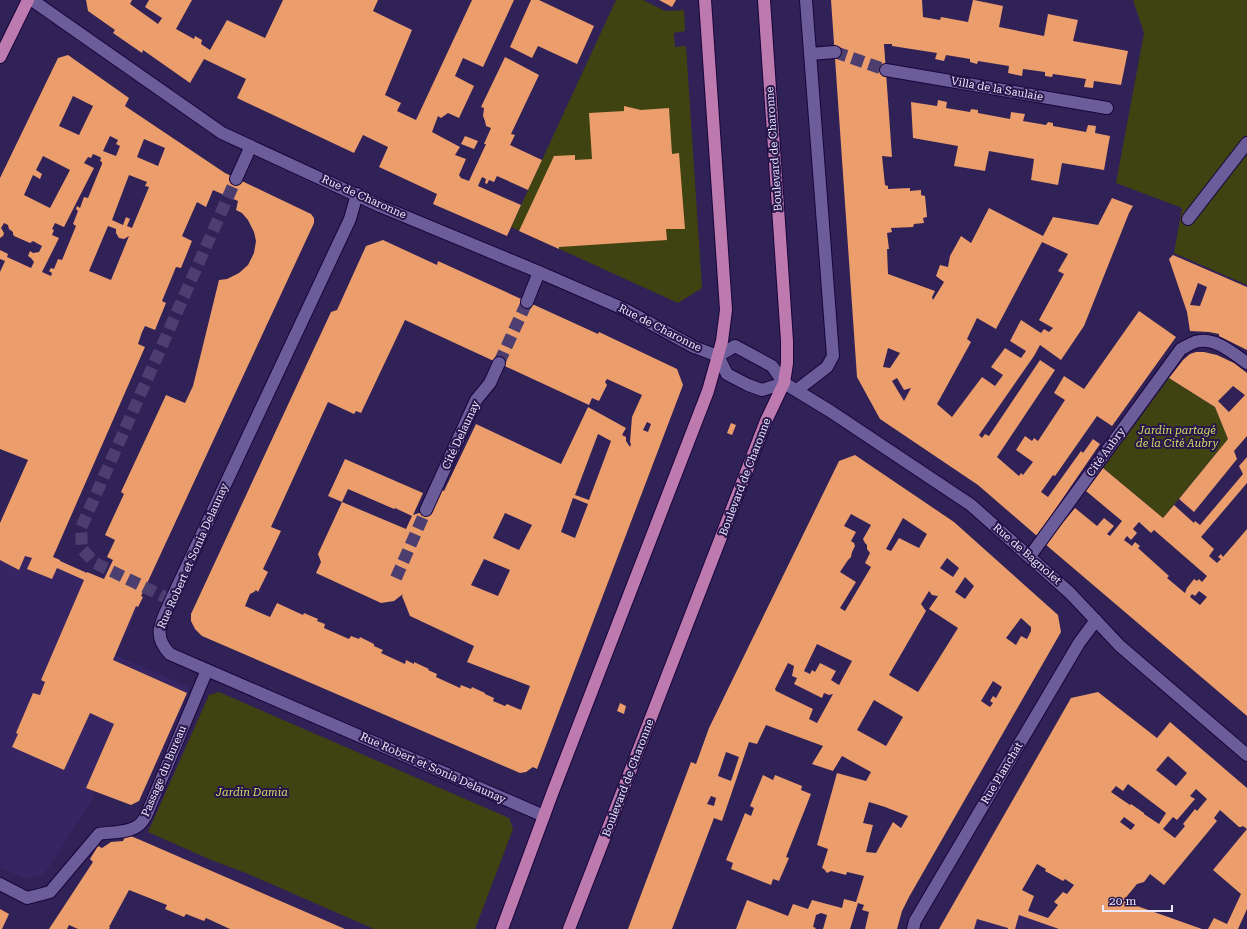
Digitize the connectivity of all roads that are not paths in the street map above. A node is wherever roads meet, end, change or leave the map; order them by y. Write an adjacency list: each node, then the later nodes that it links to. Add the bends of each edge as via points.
1 (28, 0): 8 (main road)
2 (32, 0): 12 (street, Rue de Charonne, via 222,133)
3 (705, 0): 18 (main road, via 726,310)
4 (764, 0): 21 (main road, Boulevard de Charonne, via 787,341)
5 (806, 0): 7 (street)
6 (835, 52): 7 (street)
7 (810, 54): 22 (street, via 833,356 827,366)
8 (0, 57)
9 (886, 70): 10 (street, Villa de la Saulaie)
10 (1107, 108)
11 (1247, 143): 15 (street)
12 (251, 146): 13 (street); 14 (street, Rue de Charonne)
13 (236, 179)
14 (357, 194): 16 (street, Rue de Charonne); 26 (street, Rue Robert et Sonia Delaunay, via 350,219 158,632 163,647 170,654)
15 (1188, 219)
16 (539, 272): 17 (street); 18 (street, Rue de Charonne, via 624,309 694,347)
17 (527, 302)
18 (718, 356): 21 (street, via 735,346 772,366); 21 (street, via 727,374 748,385 762,390); 28 (main road, via 708,391)
19 (500, 363): 23 (street, Cité Delaunay, via 490,384 476,400)
20 (1247, 363): 24 (street, Cité Aubry, via 1223,346 1207,341 1196,342 1181,349)
21 (784, 382): 22 (street, Rue de Bagnolet); 31 (main road, Boulevard de Charonne, via 766,421)
22 (797, 390): 24 (street, Rue de Bagnolet, via 970,505)
23 (426, 510)
24 (1030, 556): 25 (street, Rue de Bagnolet)
25 (1096, 620): 27 (street, Rue de Bagnolet, via 1120,646); 32 (street, Rue Planchat, via 1079,643 915,921)
26 (207, 670): 28 (street, Rue Robert et Sonia Delaunay); 29 (street, Passage du Bureau, via 146,816 140,824 126,830 99,834 50,892 27,898)
27 (1247, 755)
28 (544, 816): 30 (main road)
29 (0, 884)
30 (502, 929)
31 (569, 929)
32 (913, 929)

